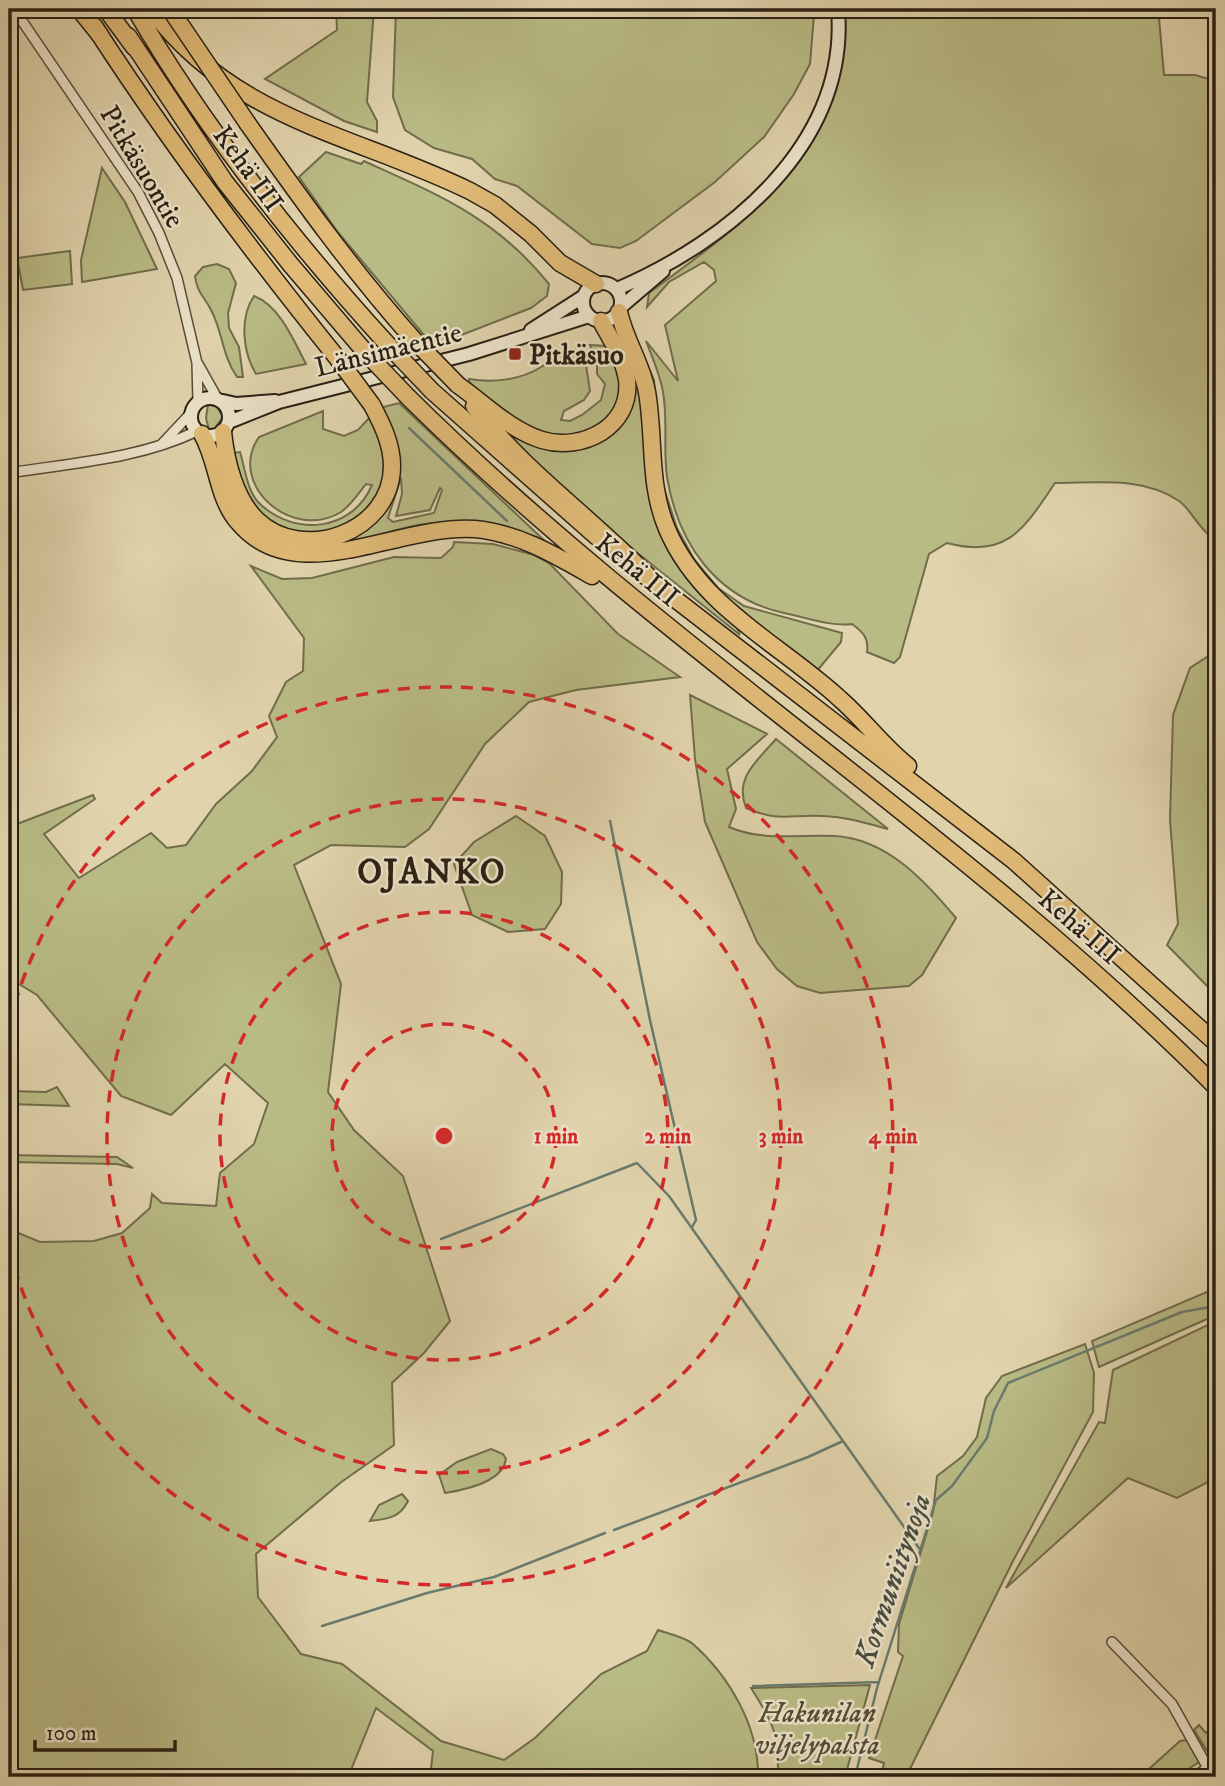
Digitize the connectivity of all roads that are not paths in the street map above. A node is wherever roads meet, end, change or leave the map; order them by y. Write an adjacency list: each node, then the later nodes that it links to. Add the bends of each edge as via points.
1 (14, 9): 17 (street, Pitkäsuontie, via 138,192 177,278)
2 (81, 9): 22 (highway, bridge, via 181,158 372,405 391,454 388,488 364,522 331,539 311,541 273,532 240,497)
3 (106, 9): 9 (highway)
4 (114, 9): 9 (highway, Kehä III)
5 (135, 9): 26 (highway, Kehä III, bridge, via 247,175 390,347 542,492)
6 (151, 9): 11 (highway, via 189,53 232,88 292,119 470,191 531,234 559,263)
7 (170, 9): 18 (highway, bridge, via 316,219 415,341)
8 (838, 9): 10 (main road, via 832,76 818,117 799,150 751,204 707,241)
9 (134, 47): 27 (highway, Kehä III, bridge, via 249,214 366,353 517,502)
10 (673, 261): 12 (main road); 14 (main road)
11 (596, 284): 12 (main road); 13 (main road)
12 (617, 289): 14 (main road)
13 (584, 296): 15 (main road, via 585,311); 16 (main road, Länsimäentie)
14 (620, 310): 15 (main road, via 608,321); 28 (highway, via 624,335 647,390 657,498 670,536 692,573 714,598 841,699 872,734 971,816)
15 (595, 319): 16 (main road, Länsimäentie); 18 (highway, via 619,353 627,381 619,414 594,438 559,444 533,436)
16 (509, 341): 20 (main road, Länsimäentie)
17 (197, 363): 19 (street, Pitkäsuontie); 21 (street, Pitkäsuontie)
18 (458, 385): 26 (highway, via 516,452)
19 (220, 400): 20 (main road, Länsimäentie); 21 (main road); 22 (main road, via 229,411)
20 (279, 402): 22 (main road, Länsimäentie)
21 (194, 408): 23 (main road); 24 (street)
22 (226, 427): 23 (main road, via 217,435)
23 (199, 433): 24 (street); 27 (highway, via 237,522 256,540 281,551 325,554 430,531 476,529 544,548)
24 (161, 445): 25 (street)
25 (9, 473)
26 (654, 582): 28 (highway, Kehä III)
27 (634, 599): 30 (highway, Kehä III, via 1007,897)
28 (1014, 861): 29 (highway, Kehä III)
29 (1216, 1043)
30 (1211, 1082): 31 (highway, Kehä III)
31 (1216, 1094)
32 (1112, 1642): 34 (street, via 1172,1704)
33 (1216, 1762): 34 (street)
34 (1208, 1768): 35 (street)
35 (1195, 1777)

